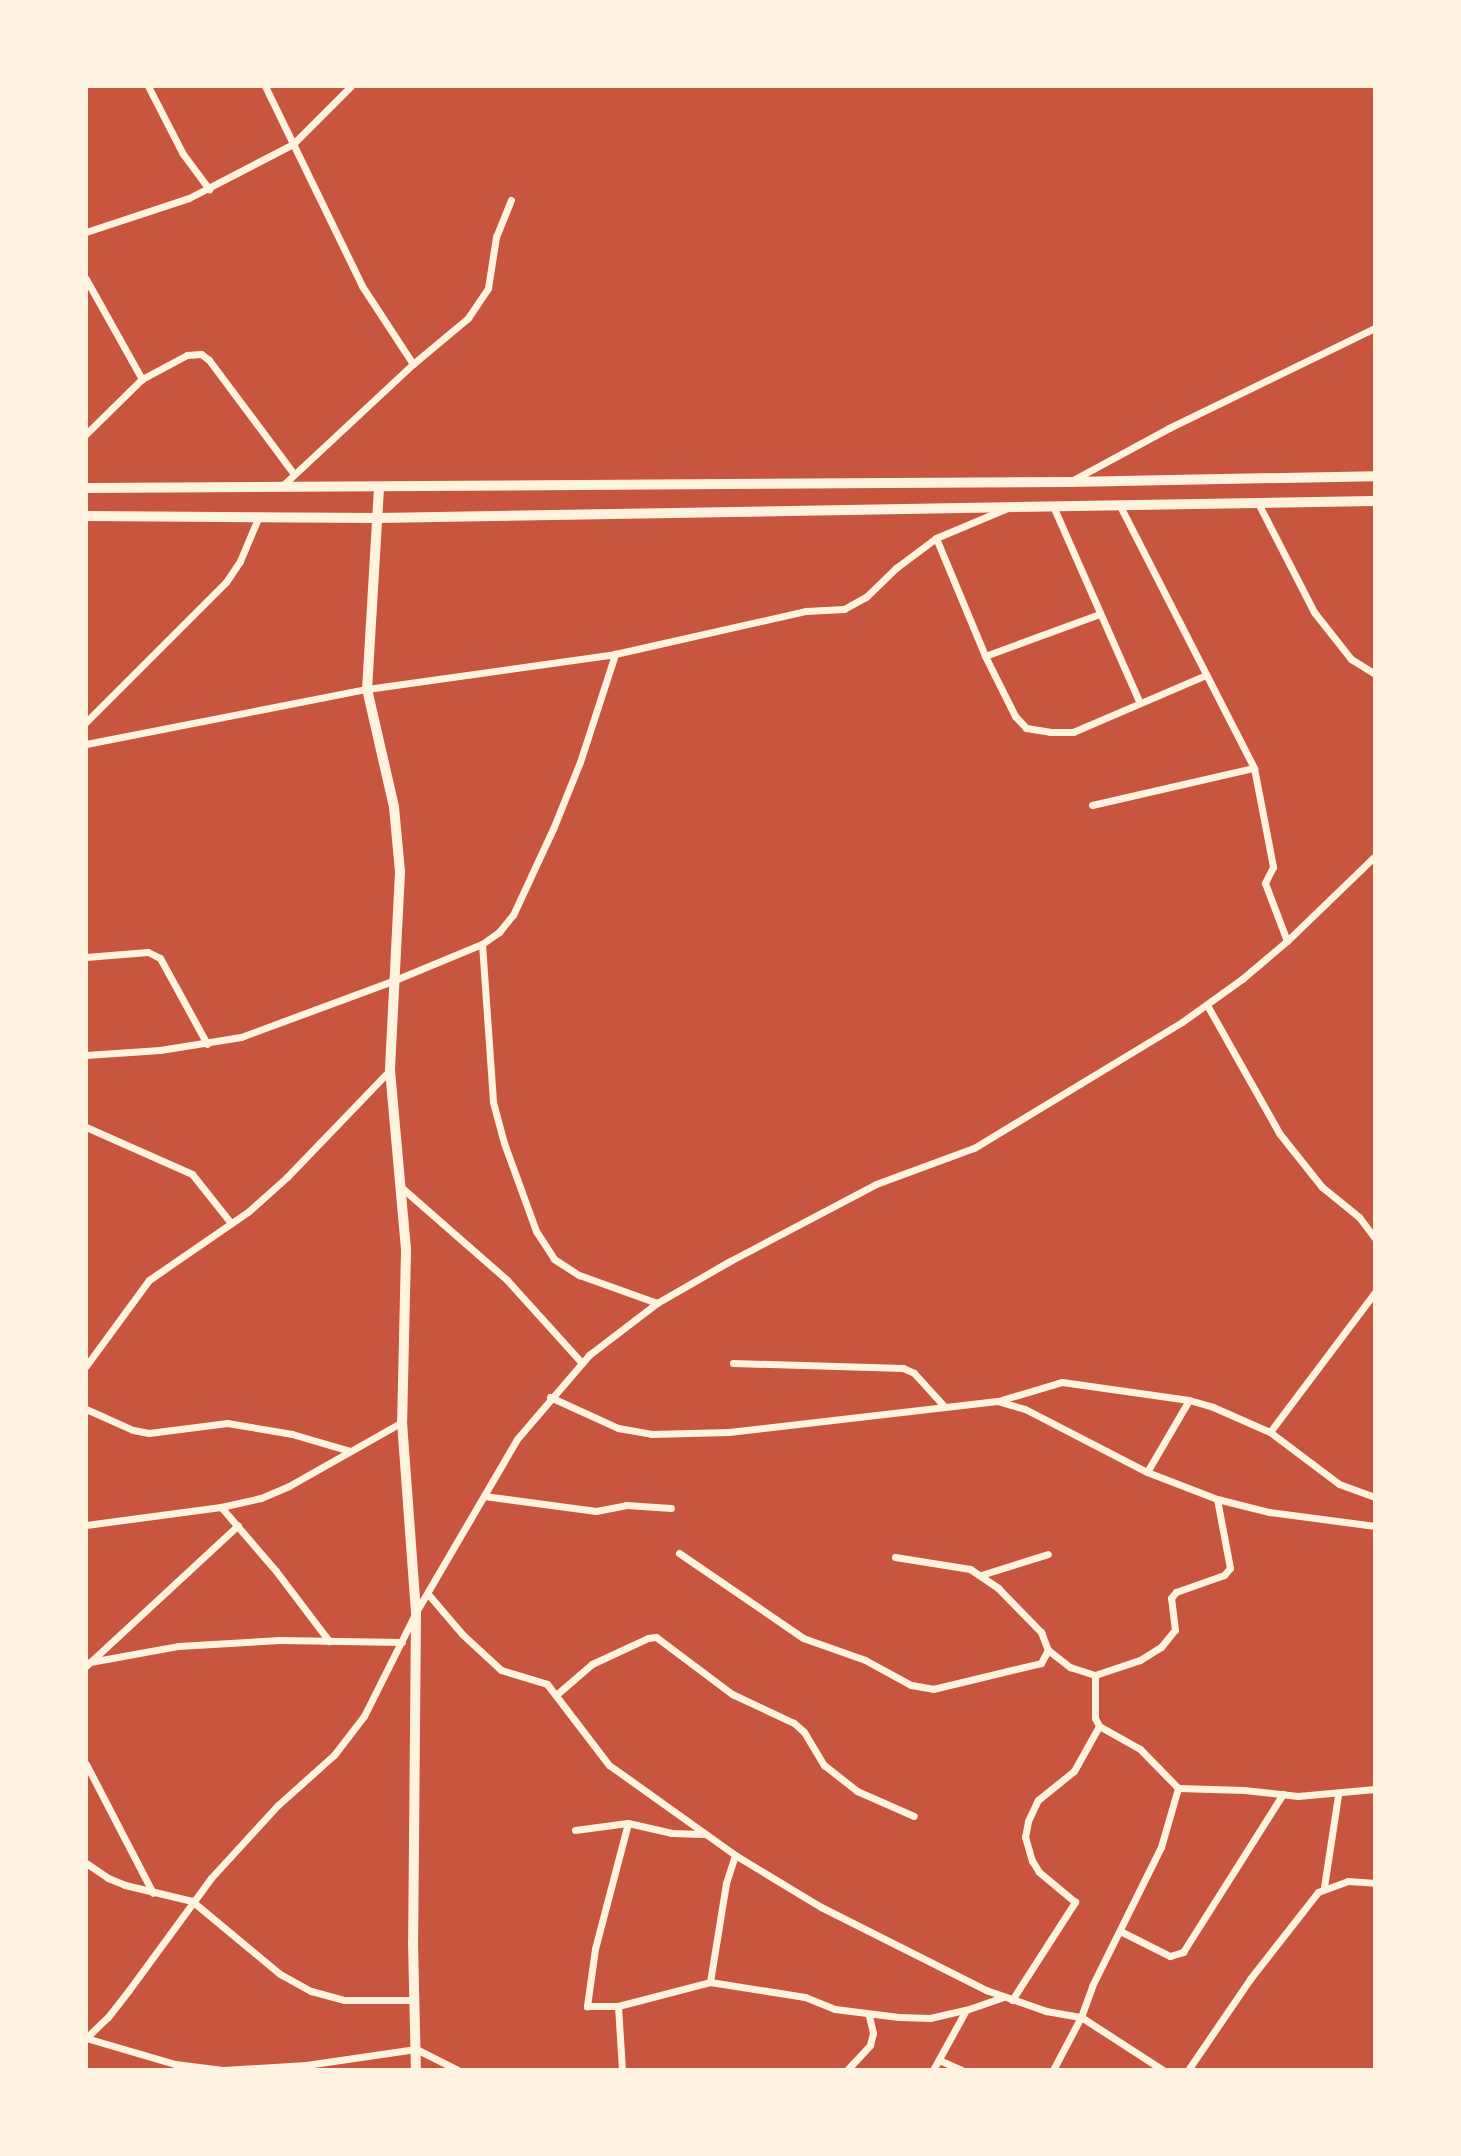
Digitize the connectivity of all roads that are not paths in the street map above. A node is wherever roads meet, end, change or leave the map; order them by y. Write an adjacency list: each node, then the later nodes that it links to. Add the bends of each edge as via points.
1 (148, 86): 5 (street, via 183,154)
2 (265, 86): 4 (street)
3 (351, 86): 4 (street)
4 (293, 144): 5 (street); 10 (street, via 362,286)
5 (209, 189): 7 (street)
6 (511, 200): 10 (street, via 496,237 488,288 479,305)
7 (86, 232)
8 (86, 279): 11 (street)
9 (1375, 328): 15 (street, via 1169,428)
10 (413, 364): 13 (street)
11 (142, 379): 12 (street); 13 (street, via 187,355 201,354)
12 (86, 434)
13 (294, 474): 18 (street)
14 (1375, 476): 15 (street)
15 (1070, 482): 17 (street)
16 (86, 488): 18 (street)
17 (379, 488): 18 (street); 26 (street)
18 (278, 489)
19 (1375, 501): 20 (street)
20 (1258, 503): 21 (street); 31 (street, via 1314,612 1351,659)
21 (1119, 505): 23 (street); 32 (street)
22 (1012, 506): 23 (street); 26 (street); 27 (street)
23 (1053, 506): 28 (street)
24 (86, 516): 25 (street)
25 (259, 516): 26 (street); 35 (street, via 240,561 218,592)
26 (378, 517): 33 (street)
27 (936, 538): 29 (street, via 866,597 844,609 806,611); 30 (street)
28 (1100, 614): 30 (street); 34 (street)
29 (615, 654): 33 (street); 41 (street, via 553,829 513,915)
30 (985, 656): 34 (street, via 1015,716 1026,728 1073,732)
31 (1375, 674)
32 (1206, 675): 34 (street); 37 (street)
33 (368, 689): 36 (street); 43 (street, via 399,844)
34 (1140, 703)
35 (86, 722)
36 (86, 744)
37 (1254, 768): 38 (street); 40 (street, via 1273,867 1265,883)
38 (1092, 805)
39 (1375, 856): 40 (street)
40 (1287, 941): 44 (street)
41 (482, 944): 43 (street); 53 (street, via 493,1102 536,1231 554,1259 579,1275)
42 (86, 957): 45 (street, via 149,952 160,958)
43 (395, 980): 45 (street, via 252,1034); 47 (street)
44 (1207, 1005): 51 (street, via 1279,1133 1322,1187 1359,1217); 53 (street, via 991,1139 876,1184)
45 (207, 1044): 46 (street)
46 (86, 1055)
47 (390, 1070): 49 (street); 50 (street, via 287,1177)
48 (86, 1127): 50 (street, via 192,1174)
49 (402, 1188): 54 (street, via 498,1271); 62 (street, via 406,1287)
50 (231, 1223): 56 (street, via 149,1280)
51 (1375, 1238)
52 (1375, 1292): 63 (street)
53 (657, 1303): 54 (street, via 620,1328)
54 (582, 1363): 57 (street)
55 (733, 1363): 60 (street, via 903,1368 914,1373)
56 (86, 1366)
57 (550, 1397): 60 (street, via 618,1428 651,1434 729,1432); 66 (street, via 517,1439)
58 (1189, 1400): 59 (street, via 1062,1382); 63 (street); 65 (street)
59 (997, 1401): 60 (street); 65 (street, via 1053,1422)
60 (944, 1406)
61 (86, 1409): 64 (street, via 149,1433 227,1423 292,1434)
62 (402, 1422): 64 (street); 79 (street)
63 (1270, 1432): 67 (street, via 1339,1484)
64 (350, 1451): 69 (street, via 289,1486)
65 (1147, 1472): 68 (street)
66 (484, 1496): 70 (street, via 596,1511 626,1505); 78 (street)
67 (1375, 1497)
68 (1217, 1499): 73 (street, via 1269,1512); 84 (street, via 1230,1568 1224,1575 1176,1592 1171,1598 1175,1630 1161,1647 1140,1660)
69 (221, 1507): 71 (street); 72 (street)
70 (671, 1508)
71 (86, 1525)
72 (238, 1525): 80 (street); 83 (street)
73 (1375, 1526)
74 (679, 1553): 82 (street, via 803,1638 865,1660 911,1685 933,1689 1041,1663)
75 (1048, 1554): 77 (street)
76 (895, 1557): 77 (street, via 947,1563)
77 (981, 1575): 82 (street, via 1041,1632)
78 (428, 1594): 79 (street); 85 (street, via 501,1670 547,1684)
79 (416, 1612): 81 (street); 105 (street)
80 (328, 1640): 81 (street); 83 (street, via 177,1646)
81 (402, 1642): 101 (street, via 364,1716 334,1755 278,1805)
82 (1048, 1650): 84 (street, via 1070,1667)
83 (88, 1664)
84 (1095, 1675): 86 (street)
85 (556, 1695): 92 (street, via 592,1664 656,1637 732,1694 794,1723 824,1765 857,1791); 95 (street, via 609,1765)
86 (1099, 1726): 88 (street, via 1140,1749); 106 (street, via 1074,1771 1038,1800 1028,1821 1025,1837 1032,1861 1075,1902)
87 (86, 1764): 100 (street)
88 (1178, 1788): 90 (street); 102 (street, via 1161,1847)
89 (1375, 1789): 91 (street)
90 (1283, 1794): 91 (street); 102 (street, via 1183,1952 1170,1956)
91 (1338, 1795): 99 (street)
92 (914, 1816)
93 (628, 1823): 94 (street); 95 (street, via 672,1833); 107 (street, via 595,1949 587,2006)
94 (575, 1829)
95 (703, 1834): 96 (street)
96 (735, 1855): 103 (street); 104 (street, via 821,1907)
97 (86, 1863): 100 (street, via 108,1878)
98 (1375, 1883): 99 (street, via 1348,1881)
99 (1325, 1887): 121 (street, via 1250,1979)
100 (153, 1893): 101 (street)
101 (192, 1902): 105 (street, via 301,1986 344,2000); 111 (street, via 108,2017 86,2038 175,2064 222,2070 306,2065)
102 (1120, 1931): 110 (street)
103 (710, 1982): 107 (street); 109 (street, via 805,1997 835,2010)
104 (1004, 1997): 106 (street); 108 (street)
105 (415, 2000): 111 (street)
106 (1012, 2000): 110 (street)
107 (618, 2006): 115 (street)
108 (966, 2010): 109 (street, via 930,2018); 112 (street)
109 (869, 2014): 116 (street, via 870,2045)
110 (1081, 2017): 119 (street); 120 (street)
111 (416, 2049): 113 (street); 114 (street)
112 (939, 2060): 117 (street); 118 (street)
113 (416, 2070)
114 (458, 2070)
115 (622, 2070)
116 (847, 2070)
117 (933, 2070)
118 (961, 2070)
119 (1052, 2070)
120 (1163, 2070)
121 (1188, 2070)

